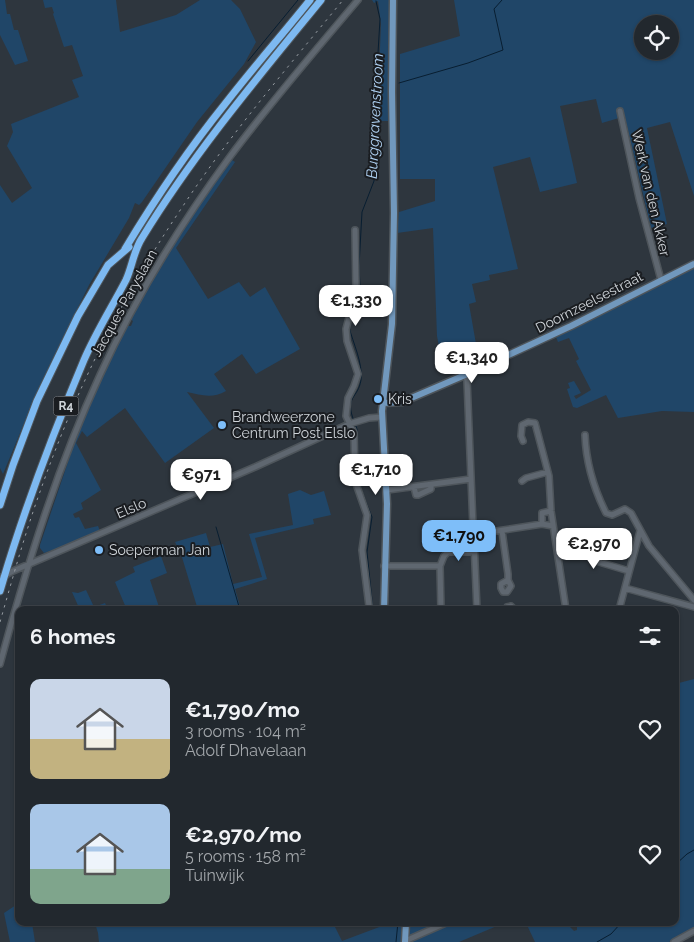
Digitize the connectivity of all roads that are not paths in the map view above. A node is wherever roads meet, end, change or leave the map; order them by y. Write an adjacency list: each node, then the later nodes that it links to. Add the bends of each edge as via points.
1 (310, 0): 8 (highway, Jacques Paryslaan / R4, via 223,105 173,174)
2 (321, 0): 7 (highway, Jacques Paryslaan / R4, via 199,153)
3 (358, 0): 34 (street, Jacques Paryslaan, via 230,157 154,273 109,355 84,412)
4 (393, 0): 12 (main road, via 393,308)
5 (620, 110): 10 (street, Werk van den Akker)
6 (355, 230): 14 (street, via 356,290 346,338 358,374 346,405)
7 (140, 240): 8 (highway, Jacques Paryslaan / R4); 38 (highway, Jacques Paryslaan / R4, via 126,280 84,361 22,517)
8 (125, 249): 23 (highway, Jacques Paryslaan / R4, via 108,265 74,324 37,401)
9 (694, 264): 10 (main road, Doornzeelsestraat)
10 (661, 280): 11 (main road, Doornzeelsestraat)
11 (465, 375): 12 (main road, Doornzeelsestraat, via 402,402); 18 (street)
12 (383, 403): 13 (main road)
13 (382, 417): 14 (street, Elslo); 22 (main road)
14 (350, 424): 34 (street, Elslo); 44 (street, via 354,435 355,481 367,515 362,550)
15 (585, 435): 28 (street, via 596,493 606,513 612,515 628,510)
16 (524, 441): 17 (street, via 522,425 535,423)
17 (548, 472): 19 (street); 24 (street)
18 (471, 479): 20 (street); 29 (street, via 473,526)
19 (522, 481)
20 (431, 485): 21 (street); 21 (street, via 431,490 418,495)
21 (414, 487): 22 (street)
22 (387, 490): 35 (main road)
23 (0, 505)
24 (551, 510): 25 (street, via 542,513); 26 (street)
25 (542, 524): 26 (street); 27 (street)
26 (554, 526): 48 (street)
27 (502, 531): 29 (street); 39 (street)
28 (640, 531): 31 (street); 32 (street)
29 (477, 534): 33 (street)
30 (605, 540): 37 (street, via 599,562)
31 (649, 546): 32 (street); 42 (street)
32 (636, 549): 37 (street)
33 (474, 552): 36 (street, via 448,552); 47 (street)
34 (28, 564): 38 (street, Elslo); 43 (street, Jacques Paryslaan)
35 (384, 566): 36 (street); 45 (main road)
36 (440, 566): 46 (street)
37 (630, 570): 40 (street)
38 (2, 578): 41 (highway, Jacques Paryslaan / R4)
39 (508, 580)
40 (625, 588): 49 (street); 50 (street)
41 (0, 591)
42 (694, 600)
43 (16, 606)
44 (369, 606)
45 (384, 606)
46 (441, 606)
47 (477, 606)
48 (565, 606)
49 (620, 606)
50 (694, 607)
51 (15, 610): 52 (street, Jacques Paryslaan)
52 (0, 664)
53 (406, 926): 56 (main road)
54 (439, 926): 56 (street)
55 (694, 931): 57 (street)
56 (405, 942)
57 (674, 942)

